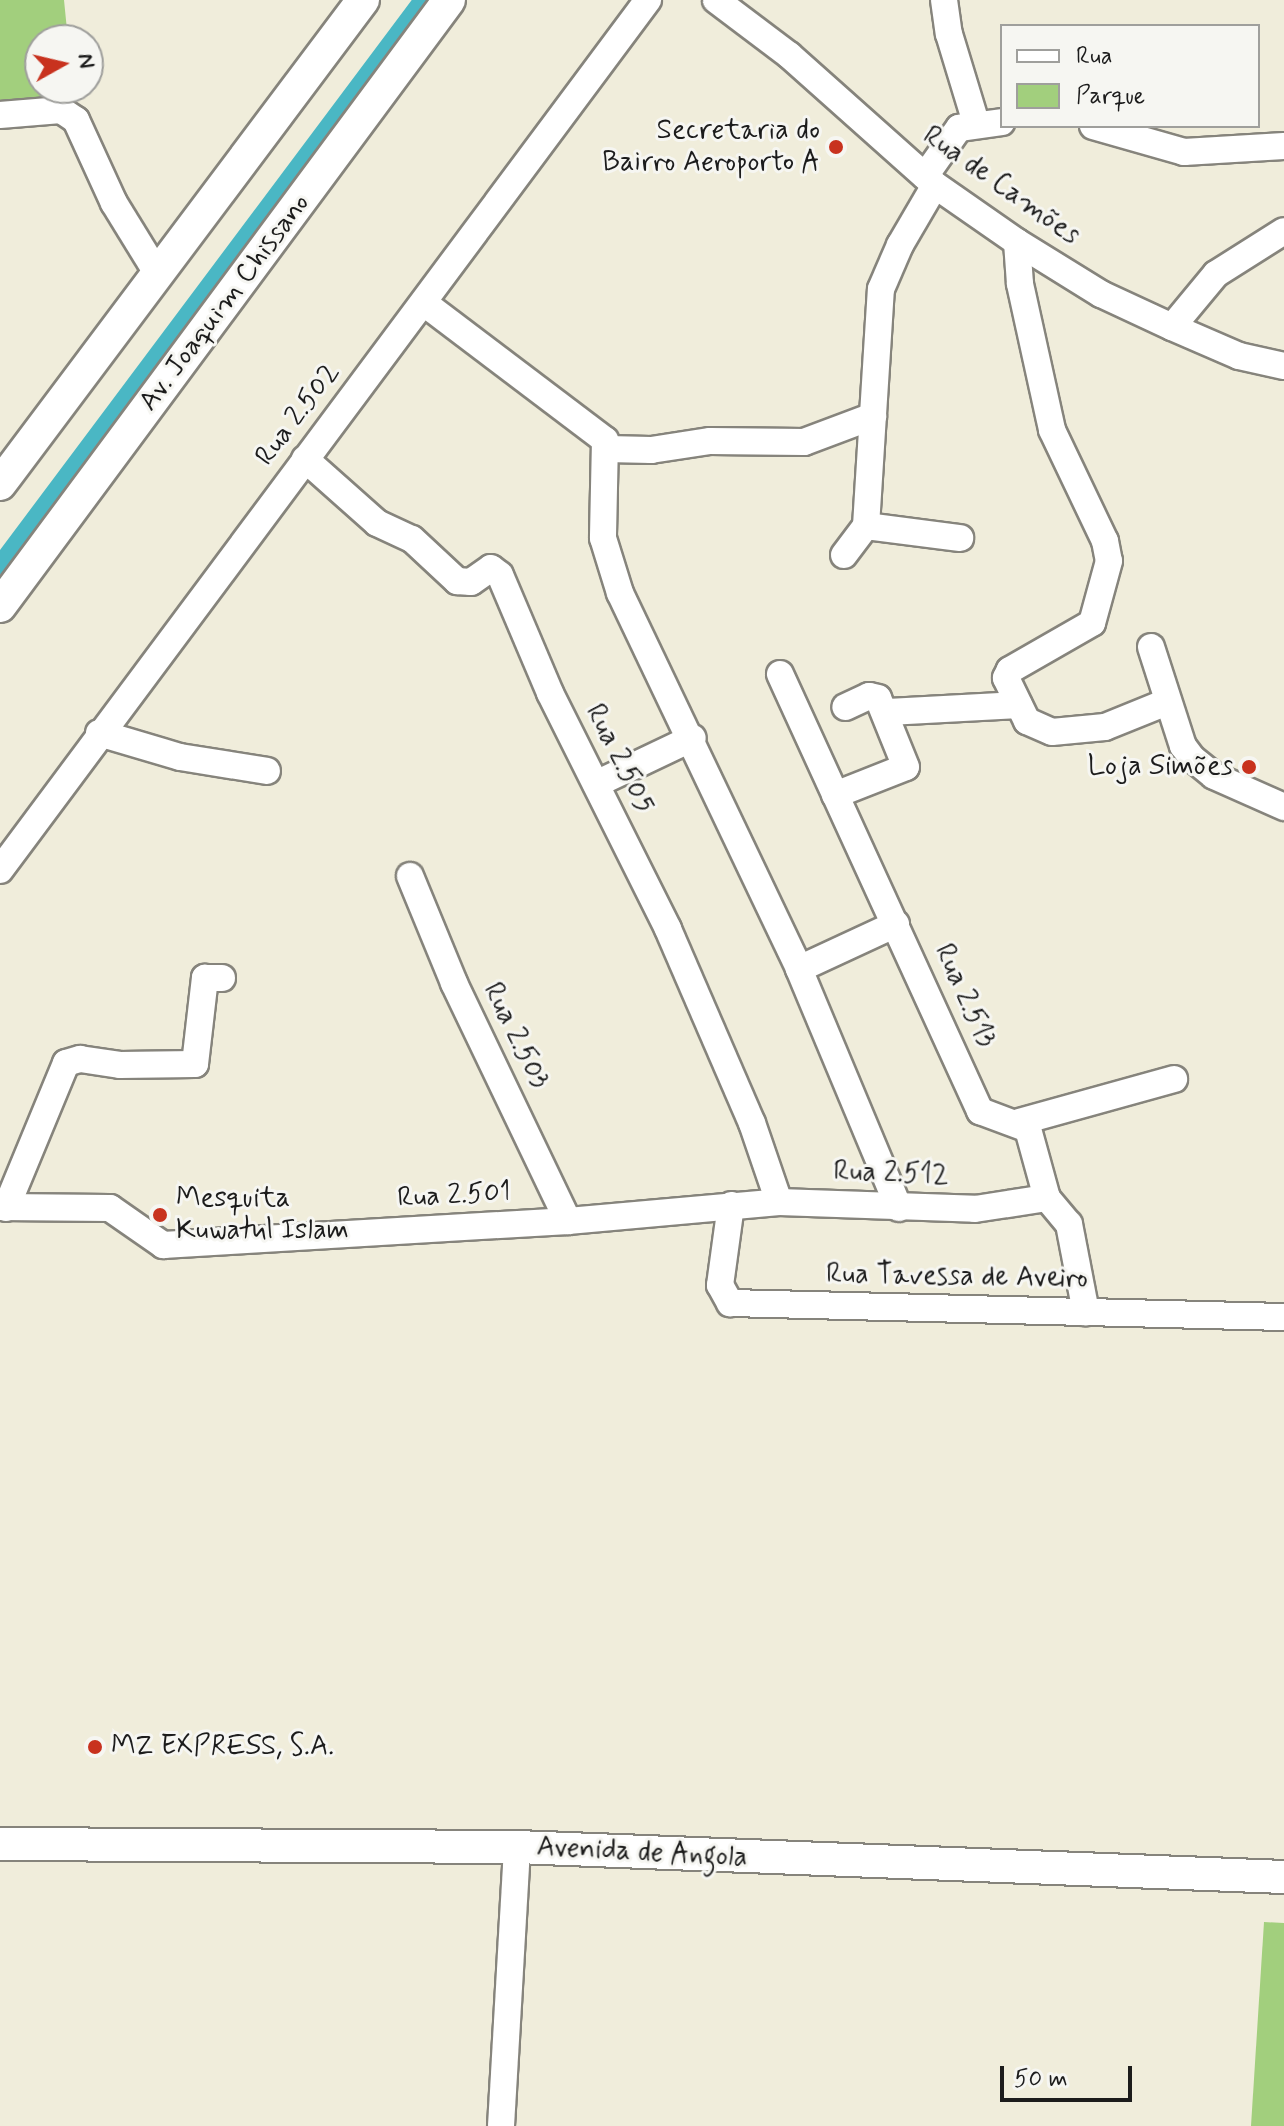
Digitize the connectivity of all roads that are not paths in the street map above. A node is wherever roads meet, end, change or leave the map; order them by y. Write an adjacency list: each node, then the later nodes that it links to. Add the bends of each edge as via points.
1 (363, 0): 14 (main road)
2 (449, 0): 25 (main road, Av. Joaquim Chissano)
3 (648, 0): 15 (street, Rua 2.502)
4 (716, 0): 11 (street, Rua de Camões, via 789,55)
5 (944, 0): 8 (street)
6 (0, 115): 14 (street, via 61,110 76,120 114,203)
7 (1000, 122): 8 (street)
8 (976, 123): 11 (street, via 959,128)
9 (1100, 128): 10 (street, via 1184,152)
10 (1284, 146)
11 (930, 181): 13 (street, Rua de Camões); 18 (street, via 881,289)
12 (1284, 231): 16 (street, via 1216,274)
13 (1017, 242): 16 (street, Rua de Camões, via 1101,294); 29 (street, via 1020,284 1052,430 1105,541 1109,561 1092,623 1008,673)
14 (157, 273): 21 (main road)
15 (424, 303): 19 (street, via 601,434); 20 (street, Rua 2.502)
16 (1172, 327): 17 (street, Rua de Camões, via 1239,356)
17 (1284, 366)
18 (873, 416): 19 (street, via 804,442 710,441 651,450); 22 (street)
19 (607, 449): 33 (street, via 606,553)
20 (305, 459): 32 (street, Rua 2.502); 35 (street, Rua 2.505, via 377,523 391,534 412,539 457,581 471,582 491,568 500,575)
21 (0, 484)
22 (866, 526): 23 (street); 24 (street)
23 (960, 538)
24 (844, 555)
25 (0, 606)
26 (1151, 647): 28 (street)
27 (780, 674): 36 (street, Rua 2.513)
28 (1167, 702): 29 (street, via 1083,732 1036,728); 37 (street, via 1192,758 1214,776)
29 (1019, 705): 31 (street)
30 (845, 707): 31 (street, via 874,696)
31 (888, 712): 36 (street, via 906,767)
32 (99, 733): 34 (street, via 180,757); 38 (street, Rua 2.502)
33 (693, 738): 35 (street); 41 (street)
34 (267, 771)
35 (596, 784): 46 (street, Rua 2.505, via 674,942 752,1123)
36 (835, 795): 40 (street, Rua 2.513)
37 (1284, 807)
38 (0, 870)
39 (410, 876): 50 (street, Rua 2.503, via 454,983)
40 (896, 924): 41 (street); 44 (street, Rua 2.513, via 980,1111 990,1118)
41 (799, 969): 49 (street)
42 (222, 978): 48 (street, via 205,978 195,1064 120,1065 80,1059 66,1063)
43 (1174, 1079): 44 (street)
44 (1019, 1122): 45 (street, via 1028,1129)
45 (1047, 1198): 49 (street, Rua 2.512, via 975,1209); 51 (street, via 1069,1224)
46 (779, 1202): 47 (street, Rua 2.512); 49 (street, Rua 2.512)
47 (731, 1205): 50 (street, Rua 2.501); 51 (street, Rua Tavessa de Aveiro, via 720,1285 730,1303)
48 (3, 1208): 50 (street, Rua 2.501, via 110,1208 163,1245)
49 (899, 1208)
50 (568, 1221)
51 (1086, 1312): 52 (street, Rua Tavessa de Aveiro)
52 (1284, 1317)
53 (0, 1844): 54 (main road, Avenida de Angola)
54 (517, 1847): 55 (main road, Avenida de Angola); 56 (street)
55 (1284, 1877)
56 (501, 2126)

